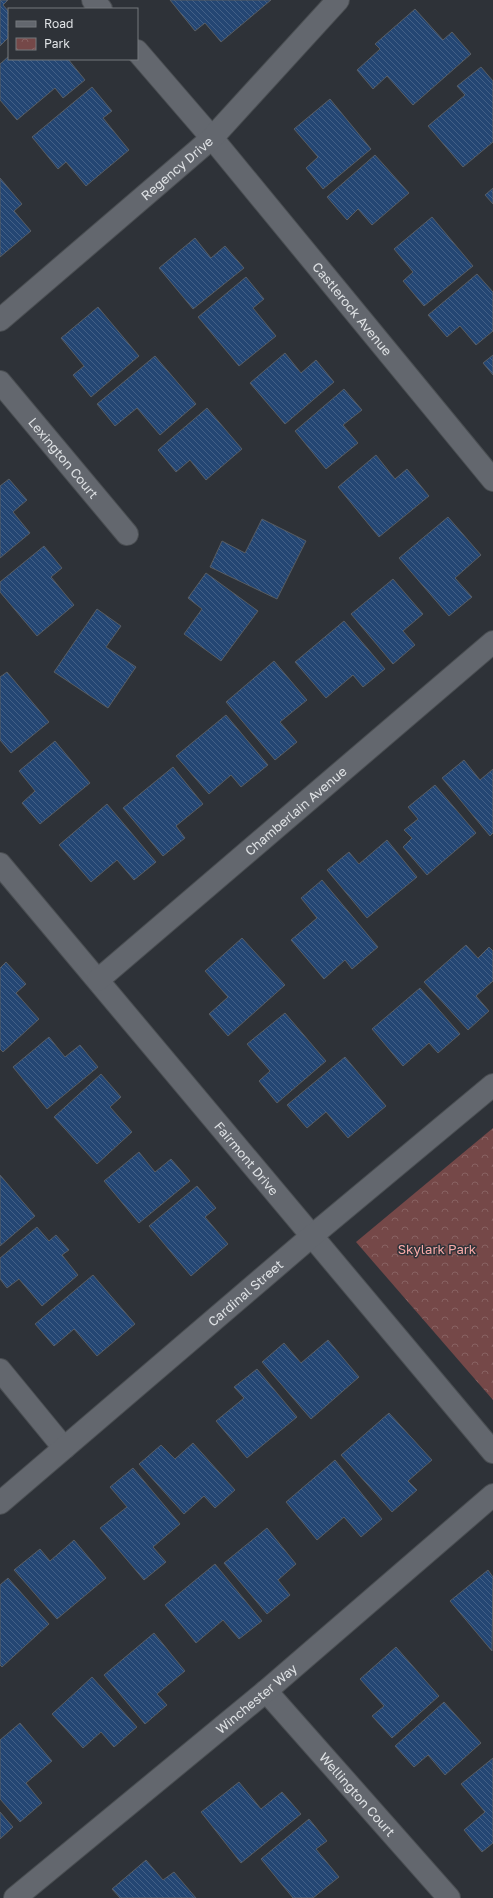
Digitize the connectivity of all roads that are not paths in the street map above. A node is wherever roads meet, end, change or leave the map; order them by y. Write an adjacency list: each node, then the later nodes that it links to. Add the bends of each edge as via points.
1 (93, 0): 3 (street)
2 (338, 0): 5 (street, Regency Drive)
3 (100, 8)
4 (138, 52): 5 (street, Castlerock Avenue)
5 (212, 138): 6 (street, Regency Drive); 8 (street, Castlerock Avenue)
6 (0, 320)
7 (0, 382): 9 (street, Lexington Court)
8 (493, 480)
9 (128, 534)
10 (493, 642): 12 (street, Chamberlain Avenue)
11 (0, 864): 12 (street, Fairmont Drive)
12 (98, 980): 14 (street, Fairmont Drive)
13 (493, 1085): 14 (street, Cardinal Street)
14 (313, 1235): 16 (street, Cardinal Street); 17 (street, Fairmont Drive)
15 (0, 1370): 16 (street)
16 (64, 1448): 19 (street, Cardinal Street)
17 (493, 1452)
18 (493, 1495): 20 (street, Winchester Way)
19 (0, 1503)
20 (266, 1691): 21 (street, Winchester Way); 22 (street, Wellington Court)
21 (19, 1897)
22 (449, 1898)

